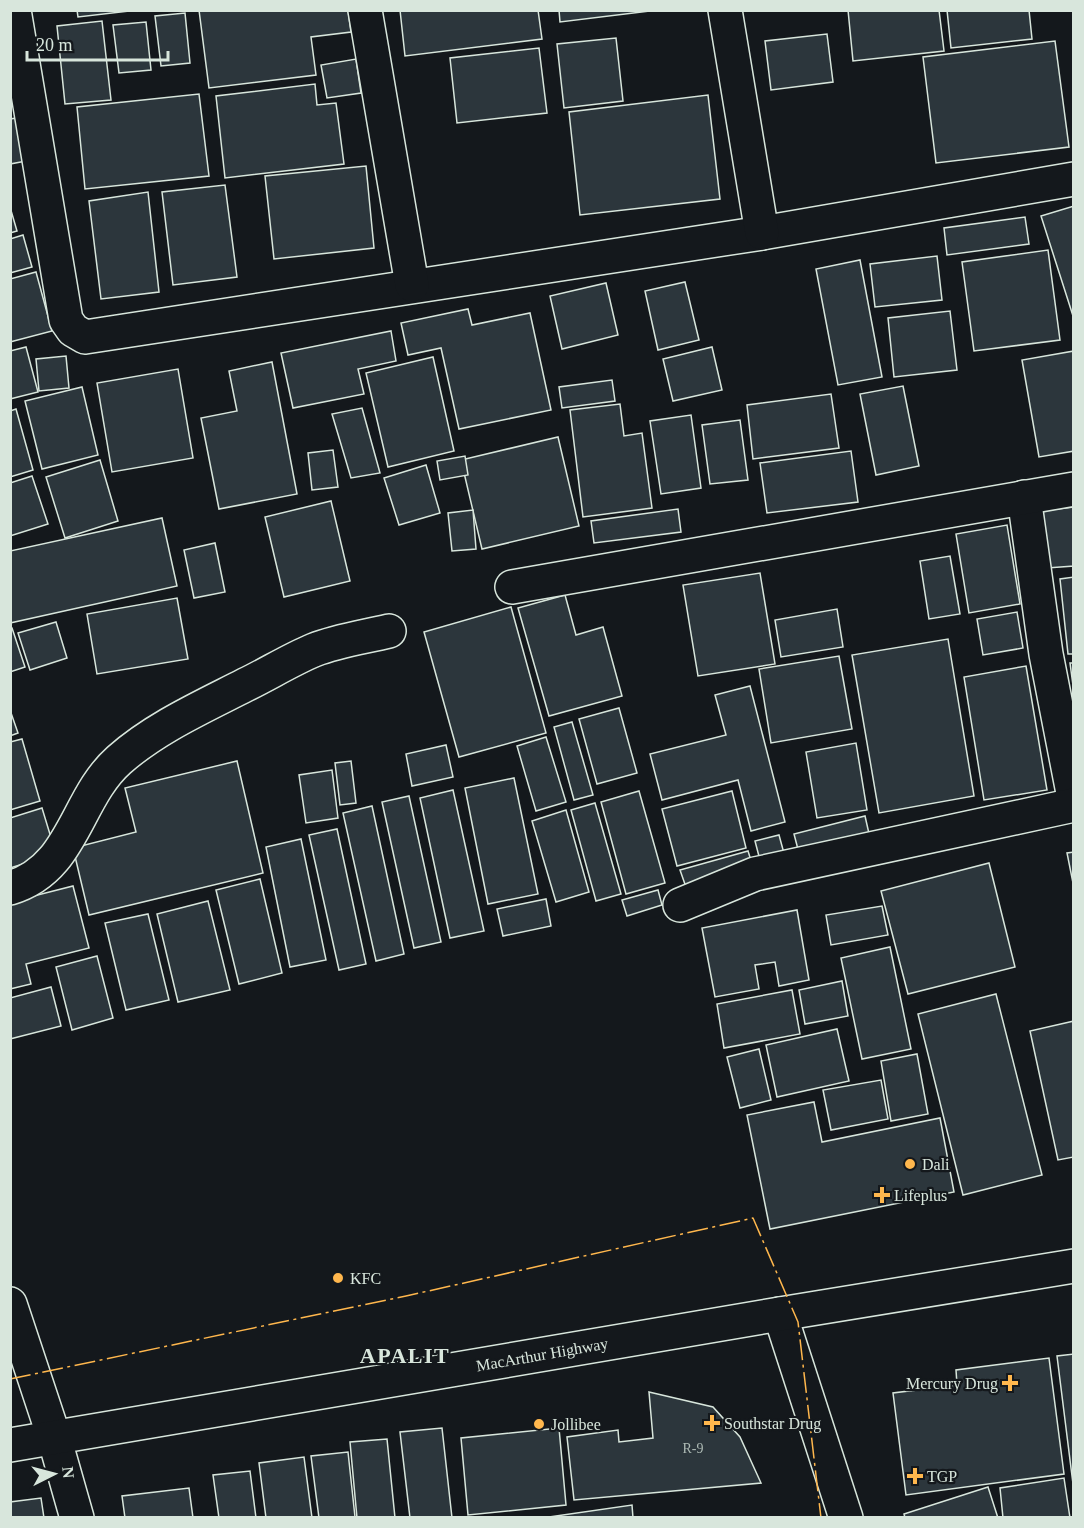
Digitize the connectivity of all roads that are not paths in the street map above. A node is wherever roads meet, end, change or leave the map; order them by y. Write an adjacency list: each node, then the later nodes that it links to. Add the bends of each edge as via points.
1 (14, 10): 6 (main road, via 66,320 73,330 85,336)
2 (365, 10): 6 (main road)
3 (724, 10): 5 (main road)
4 (1074, 179): 5 (main road)
5 (762, 233): 6 (main road)
6 (412, 285)
7 (1074, 489): 8 (main road)
8 (1024, 497): 9 (main road); 11 (main road, via 1046,654)
9 (512, 587)
10 (389, 631): 13 (main road, via 315,650 190,713 140,743 97,784 60,855 41,872)
11 (1074, 798)
12 (1074, 805): 14 (main road, via 755,874)
13 (10, 888)
14 (680, 905)
15 (1074, 1266): 17 (main road, MacArthur Highway)
16 (10, 1304): 18 (main road)
17 (780, 1314): 18 (main road, MacArthur Highway); 21 (main road)
18 (54, 1437): 19 (main road, MacArthur Highway); 20 (main road)
19 (10, 1445)
20 (77, 1518)
21 (846, 1518)

